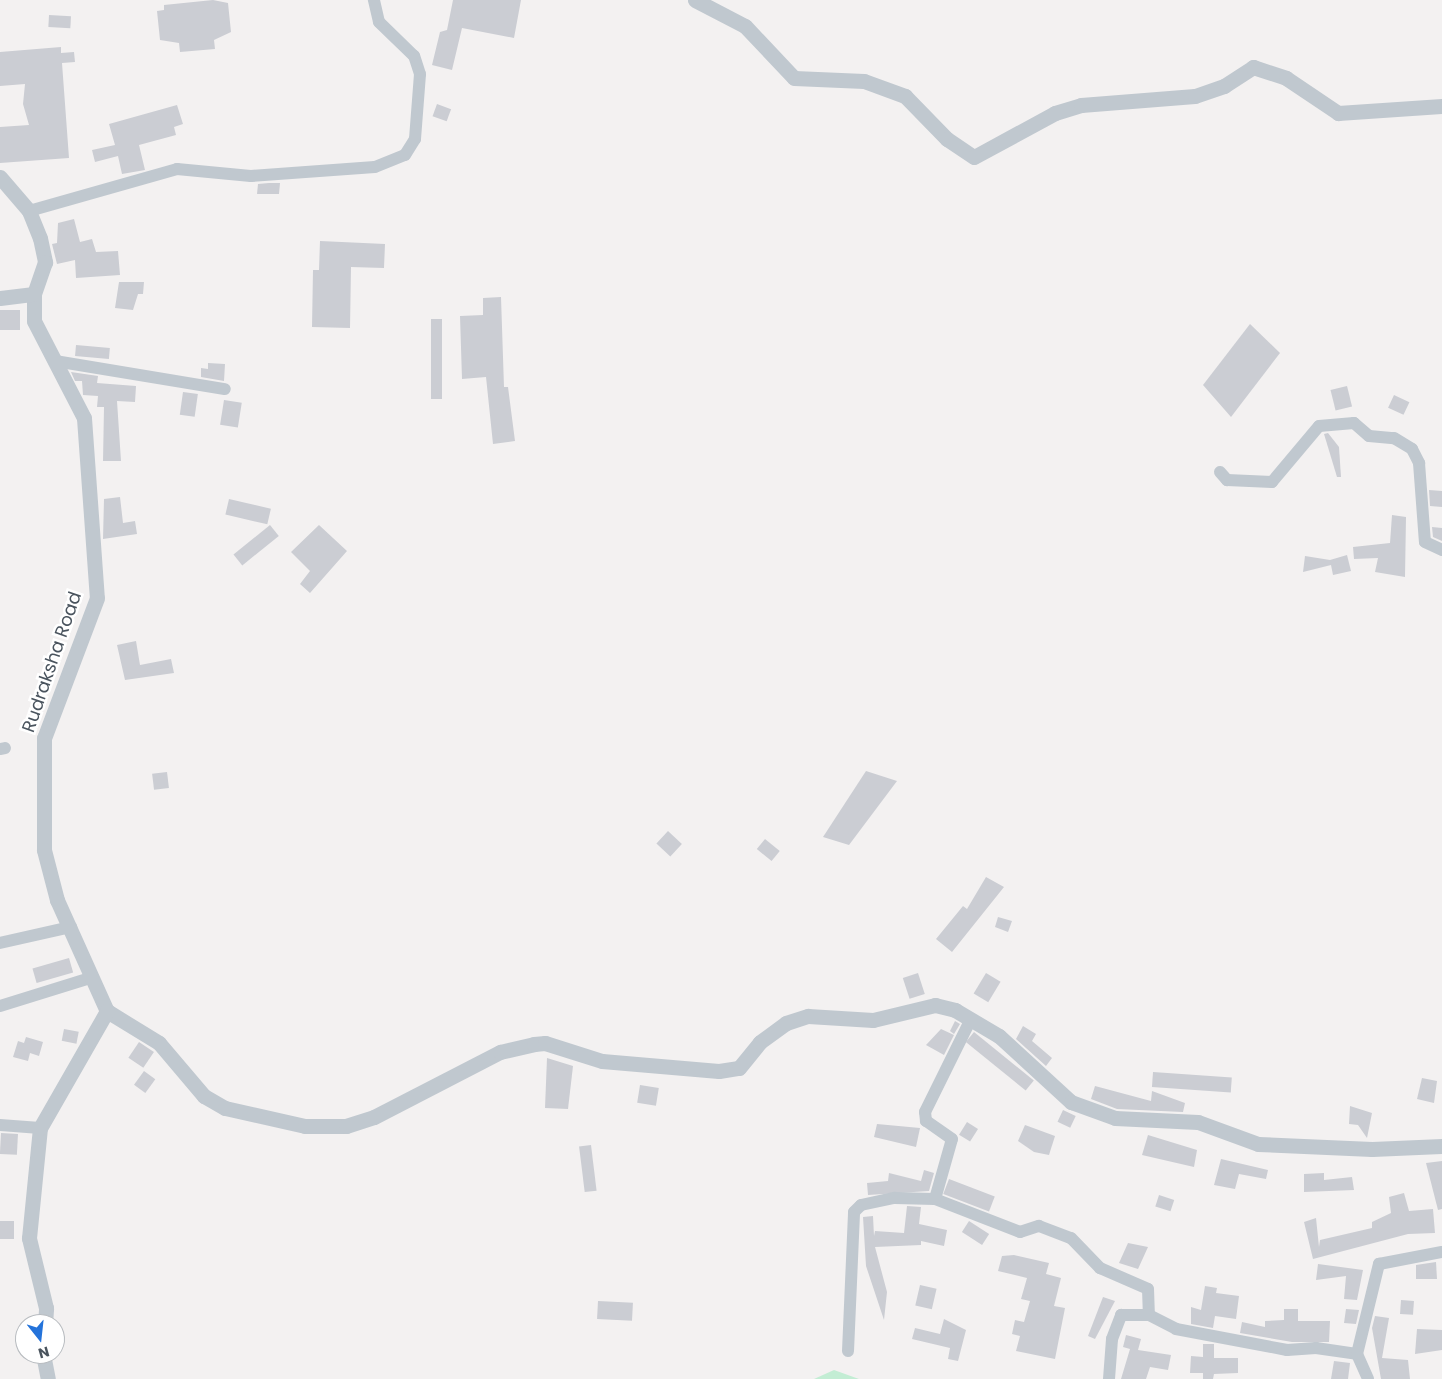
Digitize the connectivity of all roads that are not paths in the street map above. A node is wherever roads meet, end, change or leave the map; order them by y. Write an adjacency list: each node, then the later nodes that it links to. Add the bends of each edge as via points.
1 (374, 0): 5 (street, via 379,22 414,56 420,74 415,139 405,155 375,167 251,176 176,170)
2 (695, 0): 3 (street, via 745,26 794,78 864,81 905,96 947,139 974,157 1054,113 1081,105 1195,96 1253,68 1286,78 1338,113)
3 (1442, 106)
4 (0, 177): 5 (street)
5 (29, 211): 6 (street, Rudraksha Road, via 45,262)
6 (34, 294): 7 (street); 8 (street, Rudraksha Road, via 34,321)
7 (0, 298)
8 (55, 361): 9 (street); 12 (street, Rudraksha Road, via 84,418 97,598 44,738 44,850 58,900)
9 (225, 389)
10 (1220, 472): 11 (street, via 1227,480 1272,482 1319,426 1354,423 1369,436 1394,438 1412,449 1419,463 1425,542)
11 (1442, 550)
12 (71, 927): 13 (street); 14 (street, Rudraksha Road)
13 (0, 943)
14 (93, 977): 15 (street); 16 (street, Rudraksha Road)
15 (0, 1006)
16 (107, 1011): 17 (street, via 159,1043 204,1096 225,1108 305,1126 346,1126 374,1117 500,1052 534,1044 545,1043 602,1061 719,1071 739,1068 760,1042 786,1023 808,1016 873,1020 935,1005); 19 (street)
17 (971, 1019): 20 (street, via 998,1036 1071,1102 1115,1118 1198,1122 1258,1144 1372,1149); 21 (street, via 924,1112 926,1121 952,1139)
18 (0, 1125): 19 (street)
19 (40, 1128): 23 (street, via 29,1238)
20 (1442, 1146)
21 (935, 1199): 24 (street, via 1020,1232 1039,1226 1071,1238 1100,1268 1148,1289); 25 (street, via 895,1198 861,1205 854,1212)
22 (1442, 1252): 26 (street, via 1379,1264)
23 (46, 1314)
24 (1149, 1315): 26 (street, via 1176,1329 1213,1339); 29 (street, via 1121,1315 1112,1339)
25 (848, 1351)
26 (1357, 1354): 30 (street)
27 (45, 1364): 28 (street)
28 (48, 1379)
29 (1109, 1379)
30 (1368, 1379)

